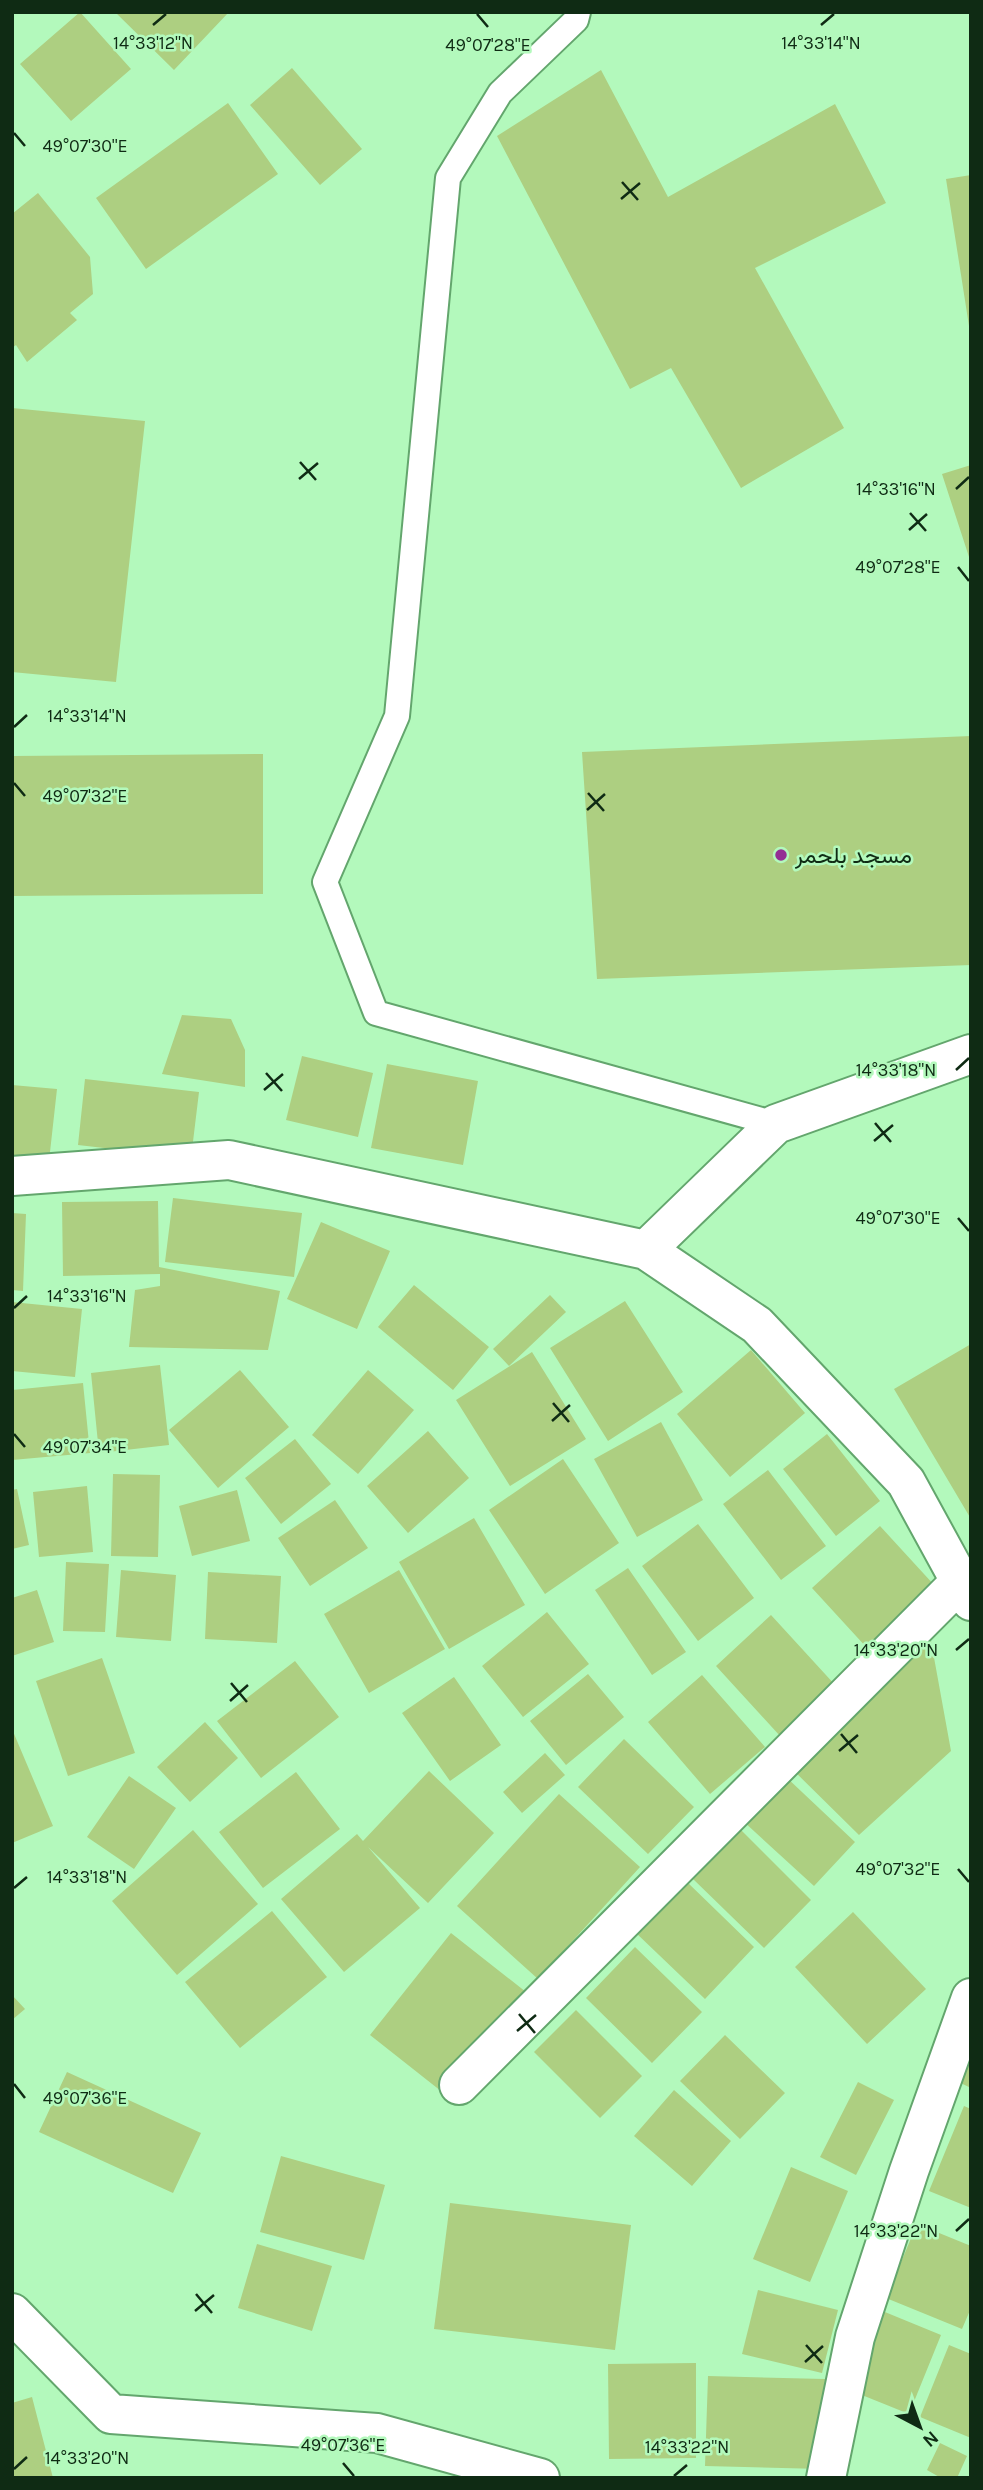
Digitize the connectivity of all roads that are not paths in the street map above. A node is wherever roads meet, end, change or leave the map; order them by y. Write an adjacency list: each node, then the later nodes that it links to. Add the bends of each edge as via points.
1 (578, 12): 3 (lane, via 576,20 500,93 449,178 397,716 325,882 376,1013)
2 (971, 1054): 3 (street)
3 (776, 1124): 5 (street)
4 (12, 1176): 5 (street, via 229,1160)
5 (646, 1250): 6 (street, via 757,1325 906,1482)
6 (966, 1591): 8 (street)
7 (971, 1998): 11 (street, via 855,2337)
8 (459, 2085)
9 (12, 2313): 10 (street, via 111,2414 377,2433)
10 (540, 2478)
11 (826, 2478)

